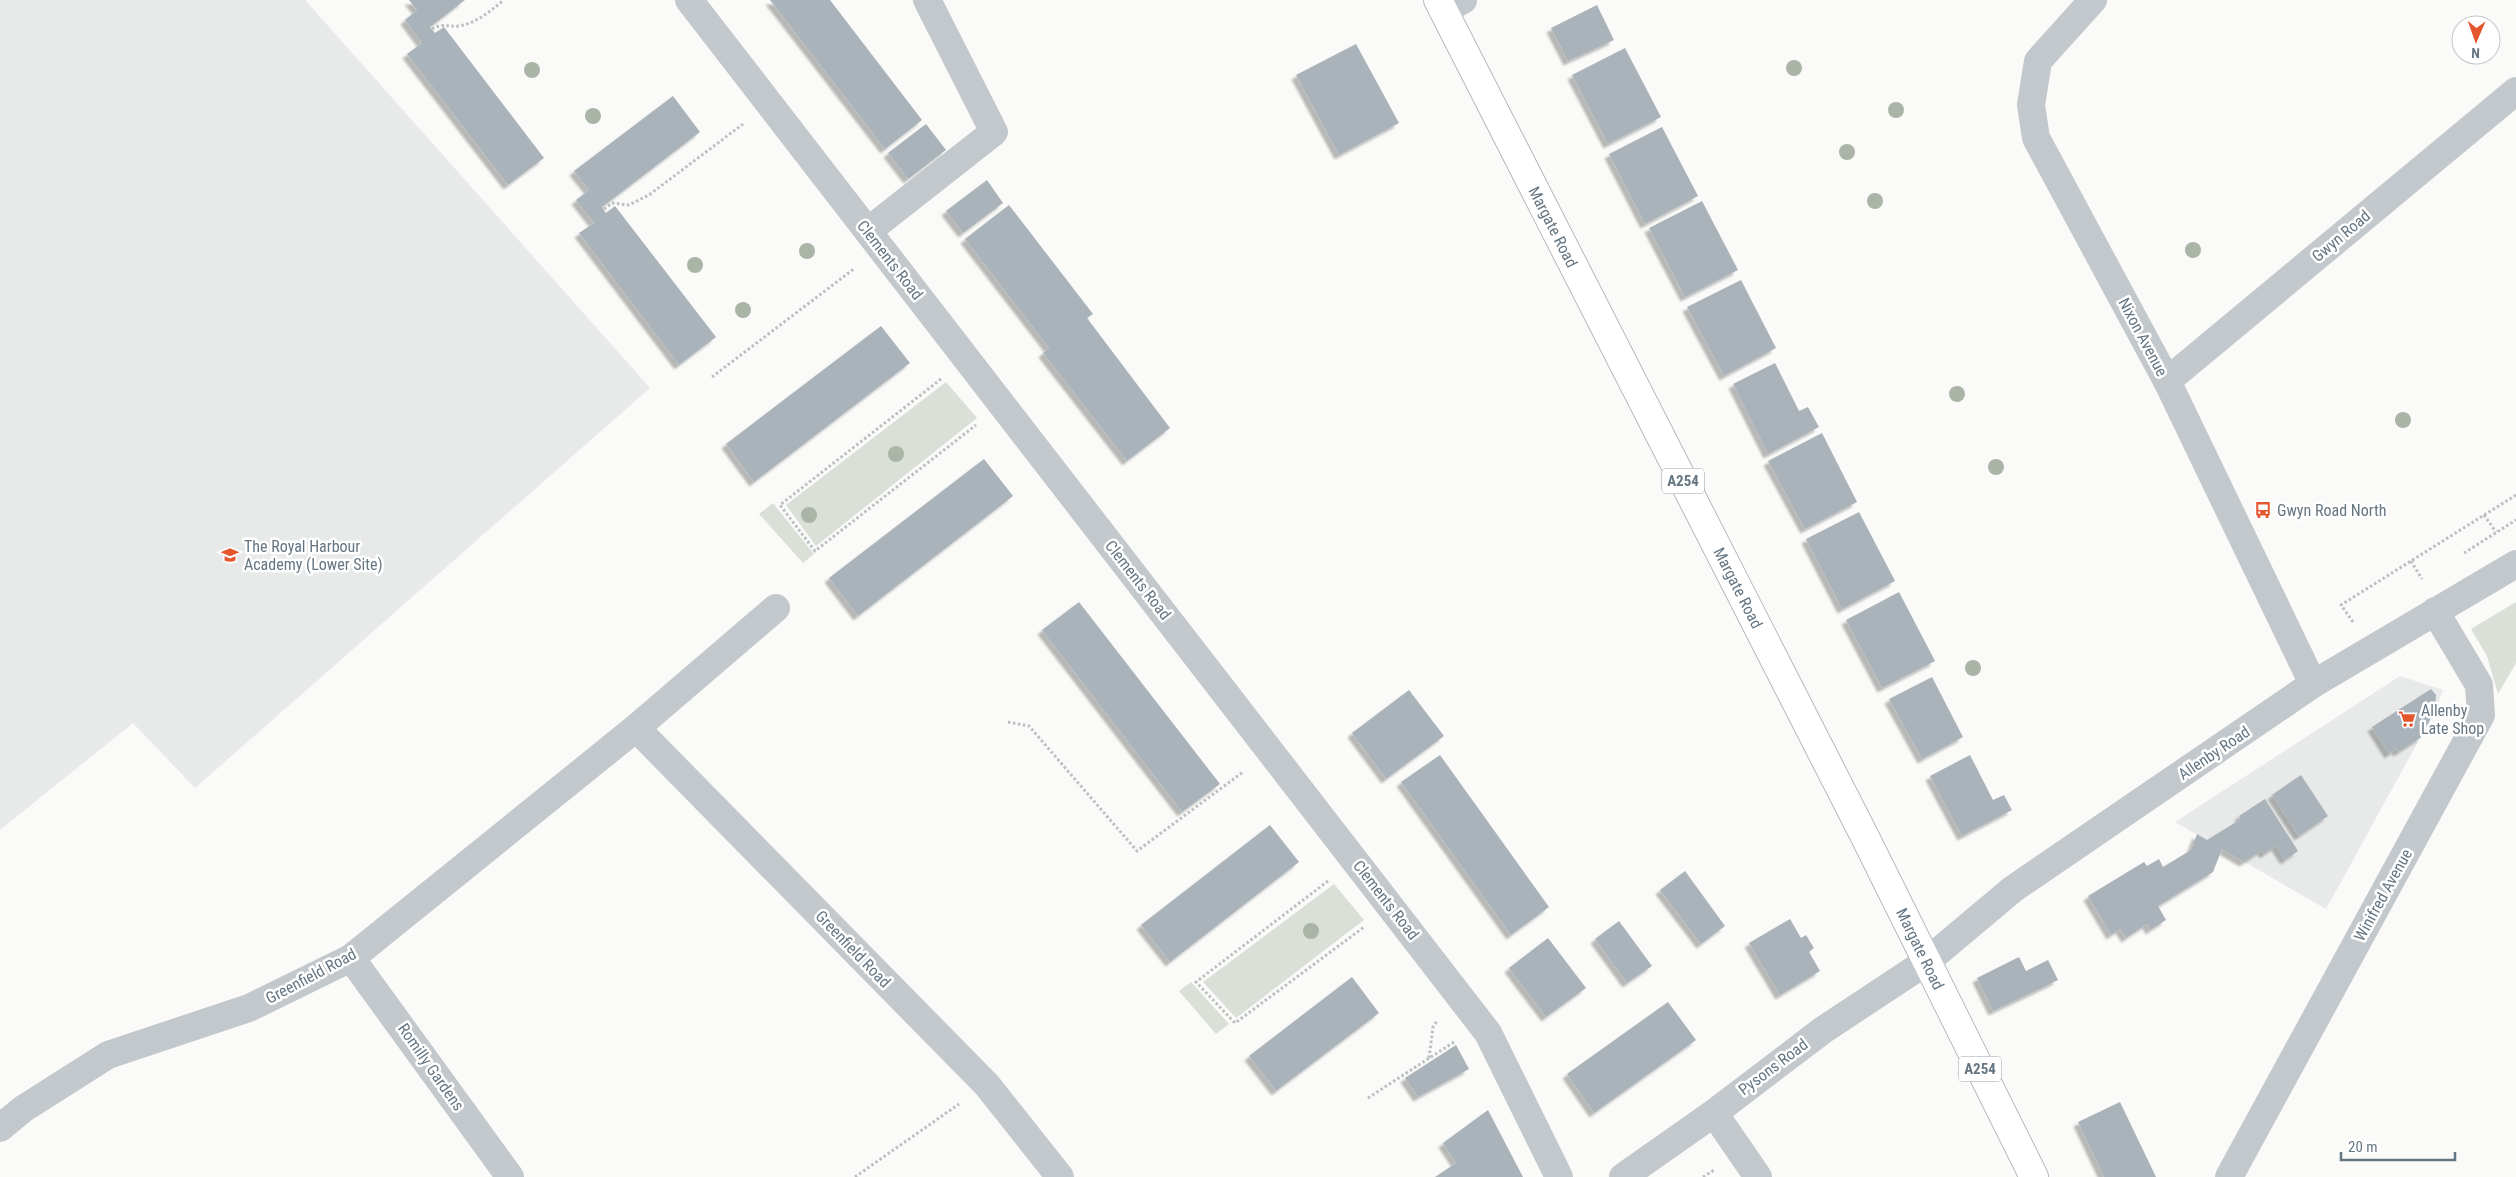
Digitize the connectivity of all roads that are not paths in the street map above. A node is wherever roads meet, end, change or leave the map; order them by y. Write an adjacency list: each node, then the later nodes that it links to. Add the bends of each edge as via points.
1 (690, 0): 6 (street, Clements Road)
2 (927, 0): 6 (street, via 994,132)
3 (2093, 0): 7 (street, Nixon Avenue, via 2038,61 2031,105 2036,138)
4 (1448, 4): 14 (main road, Margate Road / A254)
5 (2516, 91): 7 (street, Gwyn Road)
6 (875, 240): 19 (street, Clements Road, via 1488,1033)
7 (2167, 381): 11 (street, Nixon Avenue)
8 (2516, 564): 10 (street, Allenby Road)
9 (776, 608): 12 (street, Greenfield Road)
10 (2435, 611): 11 (street, Allenby Road); 23 (street, Winifred Avenue, via 2479,685 2481,716)
11 (2313, 684): 14 (street, Allenby Road, via 2012,889)
12 (636, 728): 13 (street, Greenfield Road); 18 (street, Greenfield Road, via 986,1085)
13 (352, 958): 16 (street, Greenfield Road, via 249,1008 108,1055 23,1109); 17 (street, Romilly Gardens)
14 (1926, 962): 15 (street, Pysons Road, via 1823,1030); 22 (main road, Margate Road / A254)
15 (1714, 1113): 20 (street, Pysons Road); 21 (street)
16 (0, 1128)
17 (510, 1177)
18 (1060, 1177)
19 (1559, 1177)
20 (1623, 1177)
21 (1758, 1177)
22 (2034, 1177)
23 (2229, 1177)

